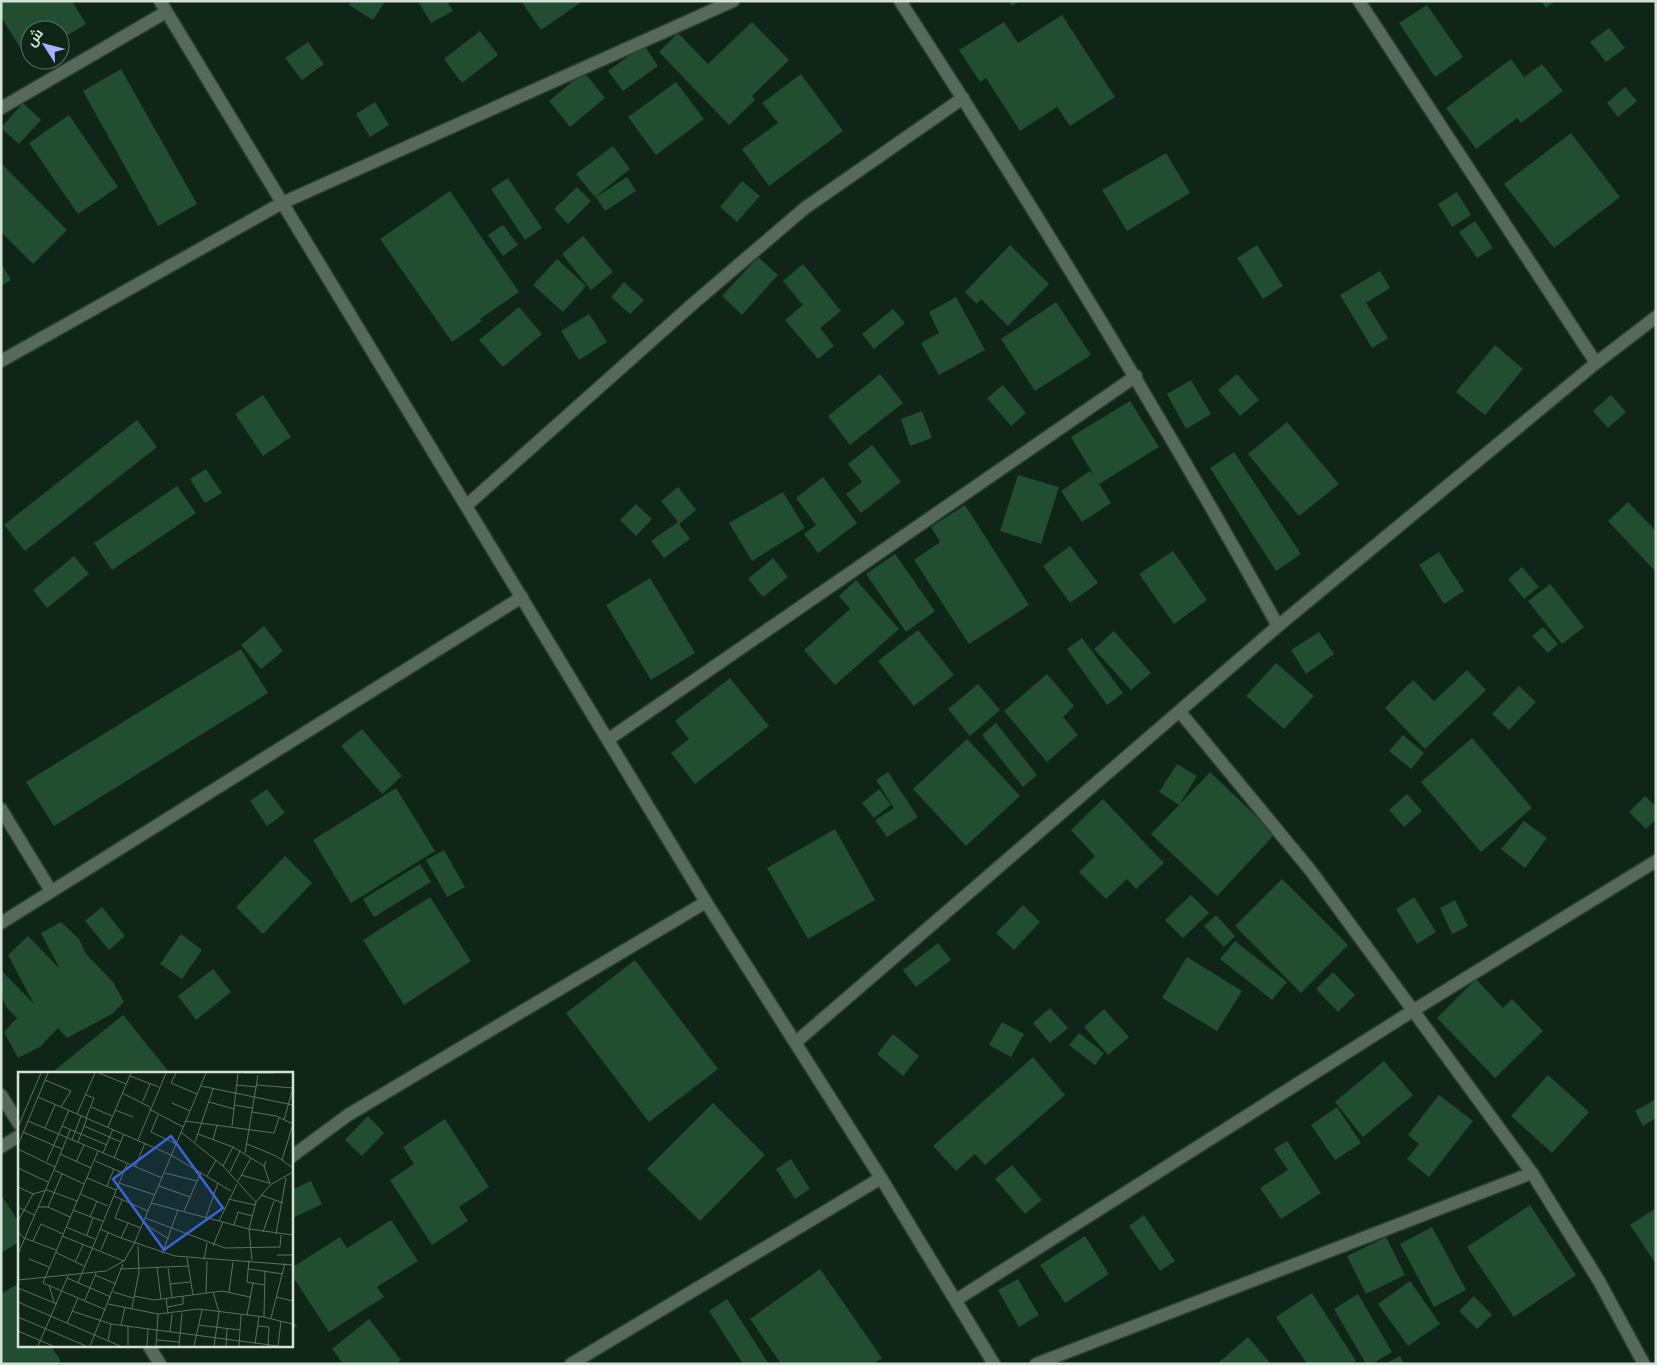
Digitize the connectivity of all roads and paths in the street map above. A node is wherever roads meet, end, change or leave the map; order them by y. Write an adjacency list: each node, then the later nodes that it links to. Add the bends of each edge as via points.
1 (733, 1): 7 (street)
2 (900, 1): 5 (street)
3 (1359, 1): 10 (street)
4 (163, 6): 6 (street); 7 (street)
5 (963, 98): 11 (street); 12 (street, via 805,208)
6 (1, 108)
7 (282, 204): 9 (street); 12 (street)
8 (1656, 317): 10 (street)
9 (1, 361)
10 (1596, 363): 14 (street)
11 (1136, 376): 14 (street); 16 (street)
12 (467, 505): 13 (street)
13 (522, 597): 16 (street); 19 (street)
14 (1278, 626): 15 (street)
15 (1180, 712): 22 (street, via 1311,872); 23 (street)
16 (609, 739): 20 (street)
17 (1, 809): 19 (street)
18 (1656, 861): 22 (street)
19 (51, 891): 21 (street)
20 (706, 902): 23 (street); 28 (street, via 348,1115)
21 (1, 923)
22 (1414, 1010): 29 (street); 31 (street)
23 (796, 1042): 30 (street)
24 (1, 1095): 25 (street)
25 (18, 1122)
26 (18, 1137): 27 (street)
27 (1, 1147)
28 (292, 1156)
29 (1532, 1172): 36 (street); 37 (street, via 1599,1281)
30 (881, 1178): 31 (street); 34 (street)
31 (956, 1300): 35 (street)
32 (151, 1348): 33 (street)
33 (160, 1364)
34 (571, 1364)
35 (994, 1364)
36 (1036, 1364)
37 (1644, 1364)

